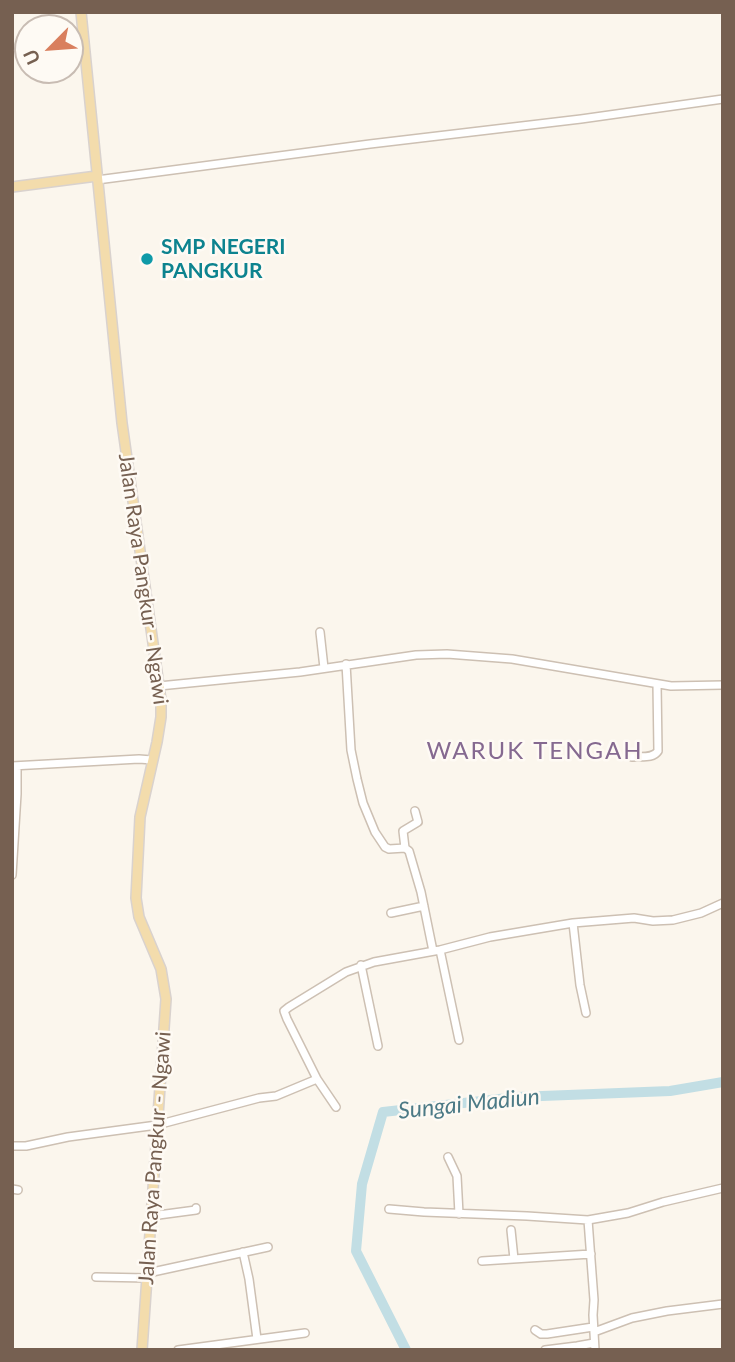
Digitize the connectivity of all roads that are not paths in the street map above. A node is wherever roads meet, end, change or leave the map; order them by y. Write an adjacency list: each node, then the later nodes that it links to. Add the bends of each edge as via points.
1 (81, 12): 3 (main road, Jalan Raya Pangkur - Ngawi)
2 (723, 99): 3 (street)
3 (97, 178): 4 (main road); 10 (main road, Jalan Raya Pangkur - Ngawi, via 127,467)
4 (12, 187)
5 (320, 632): 7 (street)
6 (346, 664): 7 (street); 8 (street, via 416,655 481,656); 15 (street, via 351,750 363,803 385,847)
7 (324, 668): 10 (street)
8 (657, 684): 9 (street); 11 (street, via 657,754)
9 (723, 685)
10 (159, 686): 12 (main road, Jalan Raya Pangkur - Ngawi, via 161,717)
11 (632, 757)
12 (152, 761): 13 (street); 28 (main road, Jalan Raya Pangkur - Ngawi, via 139,817 135,888 139,917 166,988)
13 (15, 766): 16 (street, via 18,794)
14 (415, 811): 15 (street, via 418,822 403,831)
15 (405, 848): 18 (street)
16 (12, 875)
17 (723, 903): 20 (street, via 673,920)
18 (424, 906): 19 (street); 21 (street)
19 (391, 913)
20 (573, 923): 21 (street); 23 (street)
21 (437, 950): 22 (street); 24 (street)
22 (361, 965): 25 (street); 26 (street, via 284,1011)
23 (586, 1013)
24 (459, 1040)
25 (378, 1046)
26 (317, 1079): 27 (street); 28 (street, via 276,1096)
27 (336, 1107)
28 (156, 1125): 29 (street); 35 (main road, Jalan Raya Pangkur - Ngawi)
29 (12, 1146)
30 (448, 1157): 34 (street, via 458,1180)
31 (723, 1188): 36 (street)
32 (196, 1208): 35 (street)
33 (389, 1209): 34 (street)
34 (459, 1214): 36 (street)
35 (150, 1216): 43 (main road, Jalan Raya Pangkur - Ngawi)
36 (589, 1220): 40 (street)
37 (511, 1230): 41 (street)
38 (268, 1247): 39 (street)
39 (243, 1252): 43 (street); 49 (street)
40 (591, 1254): 41 (street); 46 (street)
41 (513, 1259): 42 (street)
42 (482, 1261)
43 (147, 1275): 44 (street); 52 (main road, Jalan Raya Pangkur - Ngawi)
44 (96, 1277)
45 (723, 1304): 46 (street, via 655,1313)
46 (594, 1329): 47 (street, via 547,1334); 51 (street)
47 (535, 1330)
48 (305, 1333): 49 (street)
49 (257, 1339): 50 (street)
50 (246, 1346): 53 (street)
51 (595, 1346): 54 (street)
52 (142, 1350)
53 (178, 1350)
54 (545, 1350)

